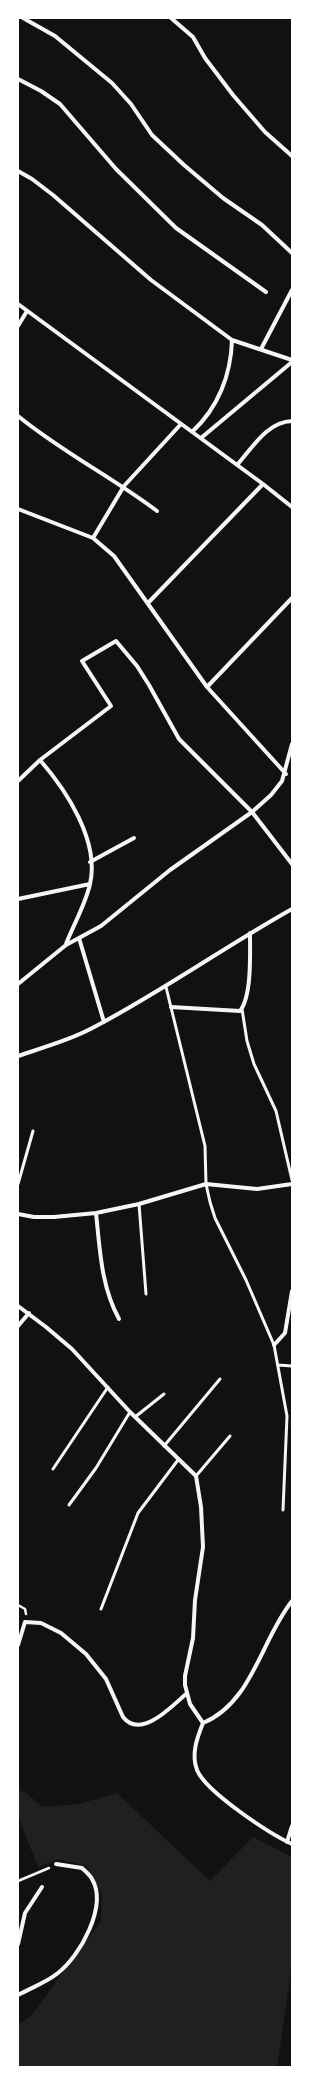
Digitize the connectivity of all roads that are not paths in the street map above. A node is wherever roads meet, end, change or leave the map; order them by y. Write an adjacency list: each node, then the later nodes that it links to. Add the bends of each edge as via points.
1 (23, 18): 6 (street, via 55,36 112,83 131,104 152,135 223,198 262,225)
2 (171, 18): 4 (street, via 193,37 205,58 233,95 265,132)
3 (18, 79): 8 (street, via 60,104 116,169 176,228)
4 (292, 156)
5 (18, 171): 12 (street, via 54,195 151,280)
6 (292, 253)
7 (292, 290): 13 (street)
8 (266, 292)
9 (18, 304): 10 (street)
10 (27, 311): 11 (street); 17 (street)
11 (18, 326)
12 (232, 340): 13 (street); 18 (street, via 232,358 226,381 205,420)
13 (261, 350): 14 (street)
14 (292, 361): 19 (street)
15 (18, 416): 22 (street, via 74,456)
16 (292, 421): 20 (street, via 276,424 267,430)
17 (181, 424): 18 (street); 22 (street)
18 (192, 432): 19 (street)
19 (201, 438): 20 (street)
20 (237, 465): 21 (street)
21 (263, 484): 23 (street); 28 (street)
22 (124, 486): 25 (street); 26 (street)
23 (292, 508)
24 (18, 509): 26 (street)
25 (158, 511)
26 (92, 538): 28 (street, via 114,556)
27 (292, 598): 29 (street)
28 (148, 603): 29 (street)
29 (207, 687): 32 (street)
30 (292, 744): 32 (street)
31 (40, 760): 33 (street); 34 (street, via 111,706 82,661 116,640 145,678 179,739); 36 (street, via 72,802 82,825)
32 (286, 774): 34 (street, via 271,795)
33 (18, 781)
34 (252, 812): 37 (street); 42 (street, via 170,870 101,926)
35 (134, 838): 36 (street)
36 (90, 862): 38 (street)
37 (292, 864)
38 (90, 884): 39 (street); 43 (street)
39 (18, 899)
40 (292, 910): 41 (street)
41 (250, 932): 45 (street); 47 (street, via 250,968)
42 (79, 938): 43 (street); 48 (street)
43 (66, 945): 44 (street)
44 (18, 984)
45 (166, 987): 46 (lane); 48 (street)
46 (171, 1007): 47 (street, via 235,1012); 53 (lane, via 205,1146)
47 (242, 1009): 51 (lane, via 254,1064 276,1111)
48 (104, 1022): 49 (street)
49 (18, 1056)
50 (32, 1131): 52 (lane)
51 (292, 1180)
52 (18, 1184)
53 (206, 1184): 54 (street, via 257,1189); 55 (street); 64 (lane, via 215,1218 240,1267)
54 (292, 1184)
55 (139, 1204): 56 (street); 59 (lane)
56 (96, 1213): 57 (street, via 54,1217); 62 (street, via 104,1285)
57 (18, 1214)
58 (292, 1291): 64 (street, via 285,1333)
59 (146, 1294)
60 (18, 1306): 61 (street)
61 (29, 1313): 63 (street); 68 (street, via 72,1349)
62 (119, 1319)
63 (18, 1326)
64 (274, 1345): 65 (lane)
65 (278, 1365): 66 (lane); 78 (lane, via 287,1416)
66 (292, 1366)
67 (220, 1379): 73 (lane)
68 (108, 1387): 70 (street); 75 (lane)
69 (164, 1394): 71 (lane)
70 (130, 1412): 71 (street); 77 (lane, via 96,1468)
71 (135, 1417): 73 (street)
72 (230, 1436): 76 (lane)
73 (164, 1446): 74 (street)
74 (178, 1460): 76 (street); 80 (lane, via 138,1513)
75 (53, 1469)
76 (196, 1476): 82 (street, via 203,1547 195,1600 193,1638 185,1676)
77 (68, 1505)
78 (283, 1510)
79 (292, 1601): 83 (street, via 276,1624 233,1704)
80 (102, 1609)
81 (18, 1645): 82 (street, via 26,1622 42,1623 60,1633 86,1654 106,1678 127,1723 144,1725 153,1722)
82 (186, 1694): 83 (street)
83 (203, 1723): 85 (street, via 194,1756 198,1771 222,1798)
84 (292, 1826): 85 (street)
85 (290, 1843)
86 (56, 1864): 89 (street, via 82,1868 92,1880 96,1890 96,1909 91,1928 75,1954 59,1972)
87 (42, 1887): 88 (street, via 26,1913)
88 (18, 1944)
89 (18, 1995)

